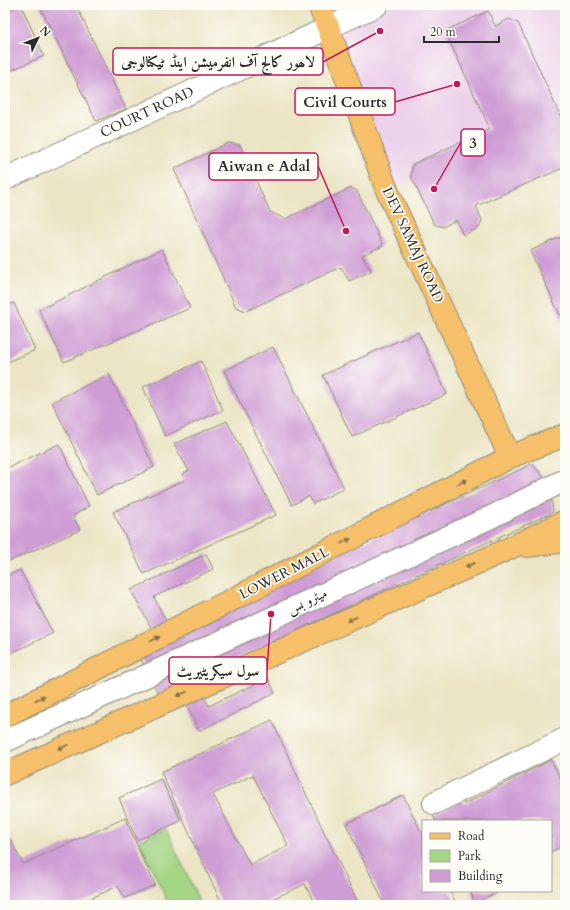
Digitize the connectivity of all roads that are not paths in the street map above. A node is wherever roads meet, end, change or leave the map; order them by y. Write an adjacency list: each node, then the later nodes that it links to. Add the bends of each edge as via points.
1 (319, 5): 3 (main road, DEV SAMAJ ROAD)
2 (377, 5): 3 (street, COURT ROAD)
3 (328, 27): 4 (street, COURT ROAD); 6 (main road, DEV SAMAJ ROAD, via 386,188)
4 (5, 179)
5 (565, 435): 6 (main road, LOWER MALL)
6 (510, 457): 11 (main road, LOWER MALL, one-way to 6)
7 (565, 480): 13 (street, میٹرو بس)
8 (565, 521): 10 (main road)
9 (565, 541): 10 (main road)
10 (506, 550): 14 (main road, one-way to 14)
11 (5, 716)
12 (565, 739): 15 (street)
13 (5, 740)
14 (5, 774)
15 (434, 803)

